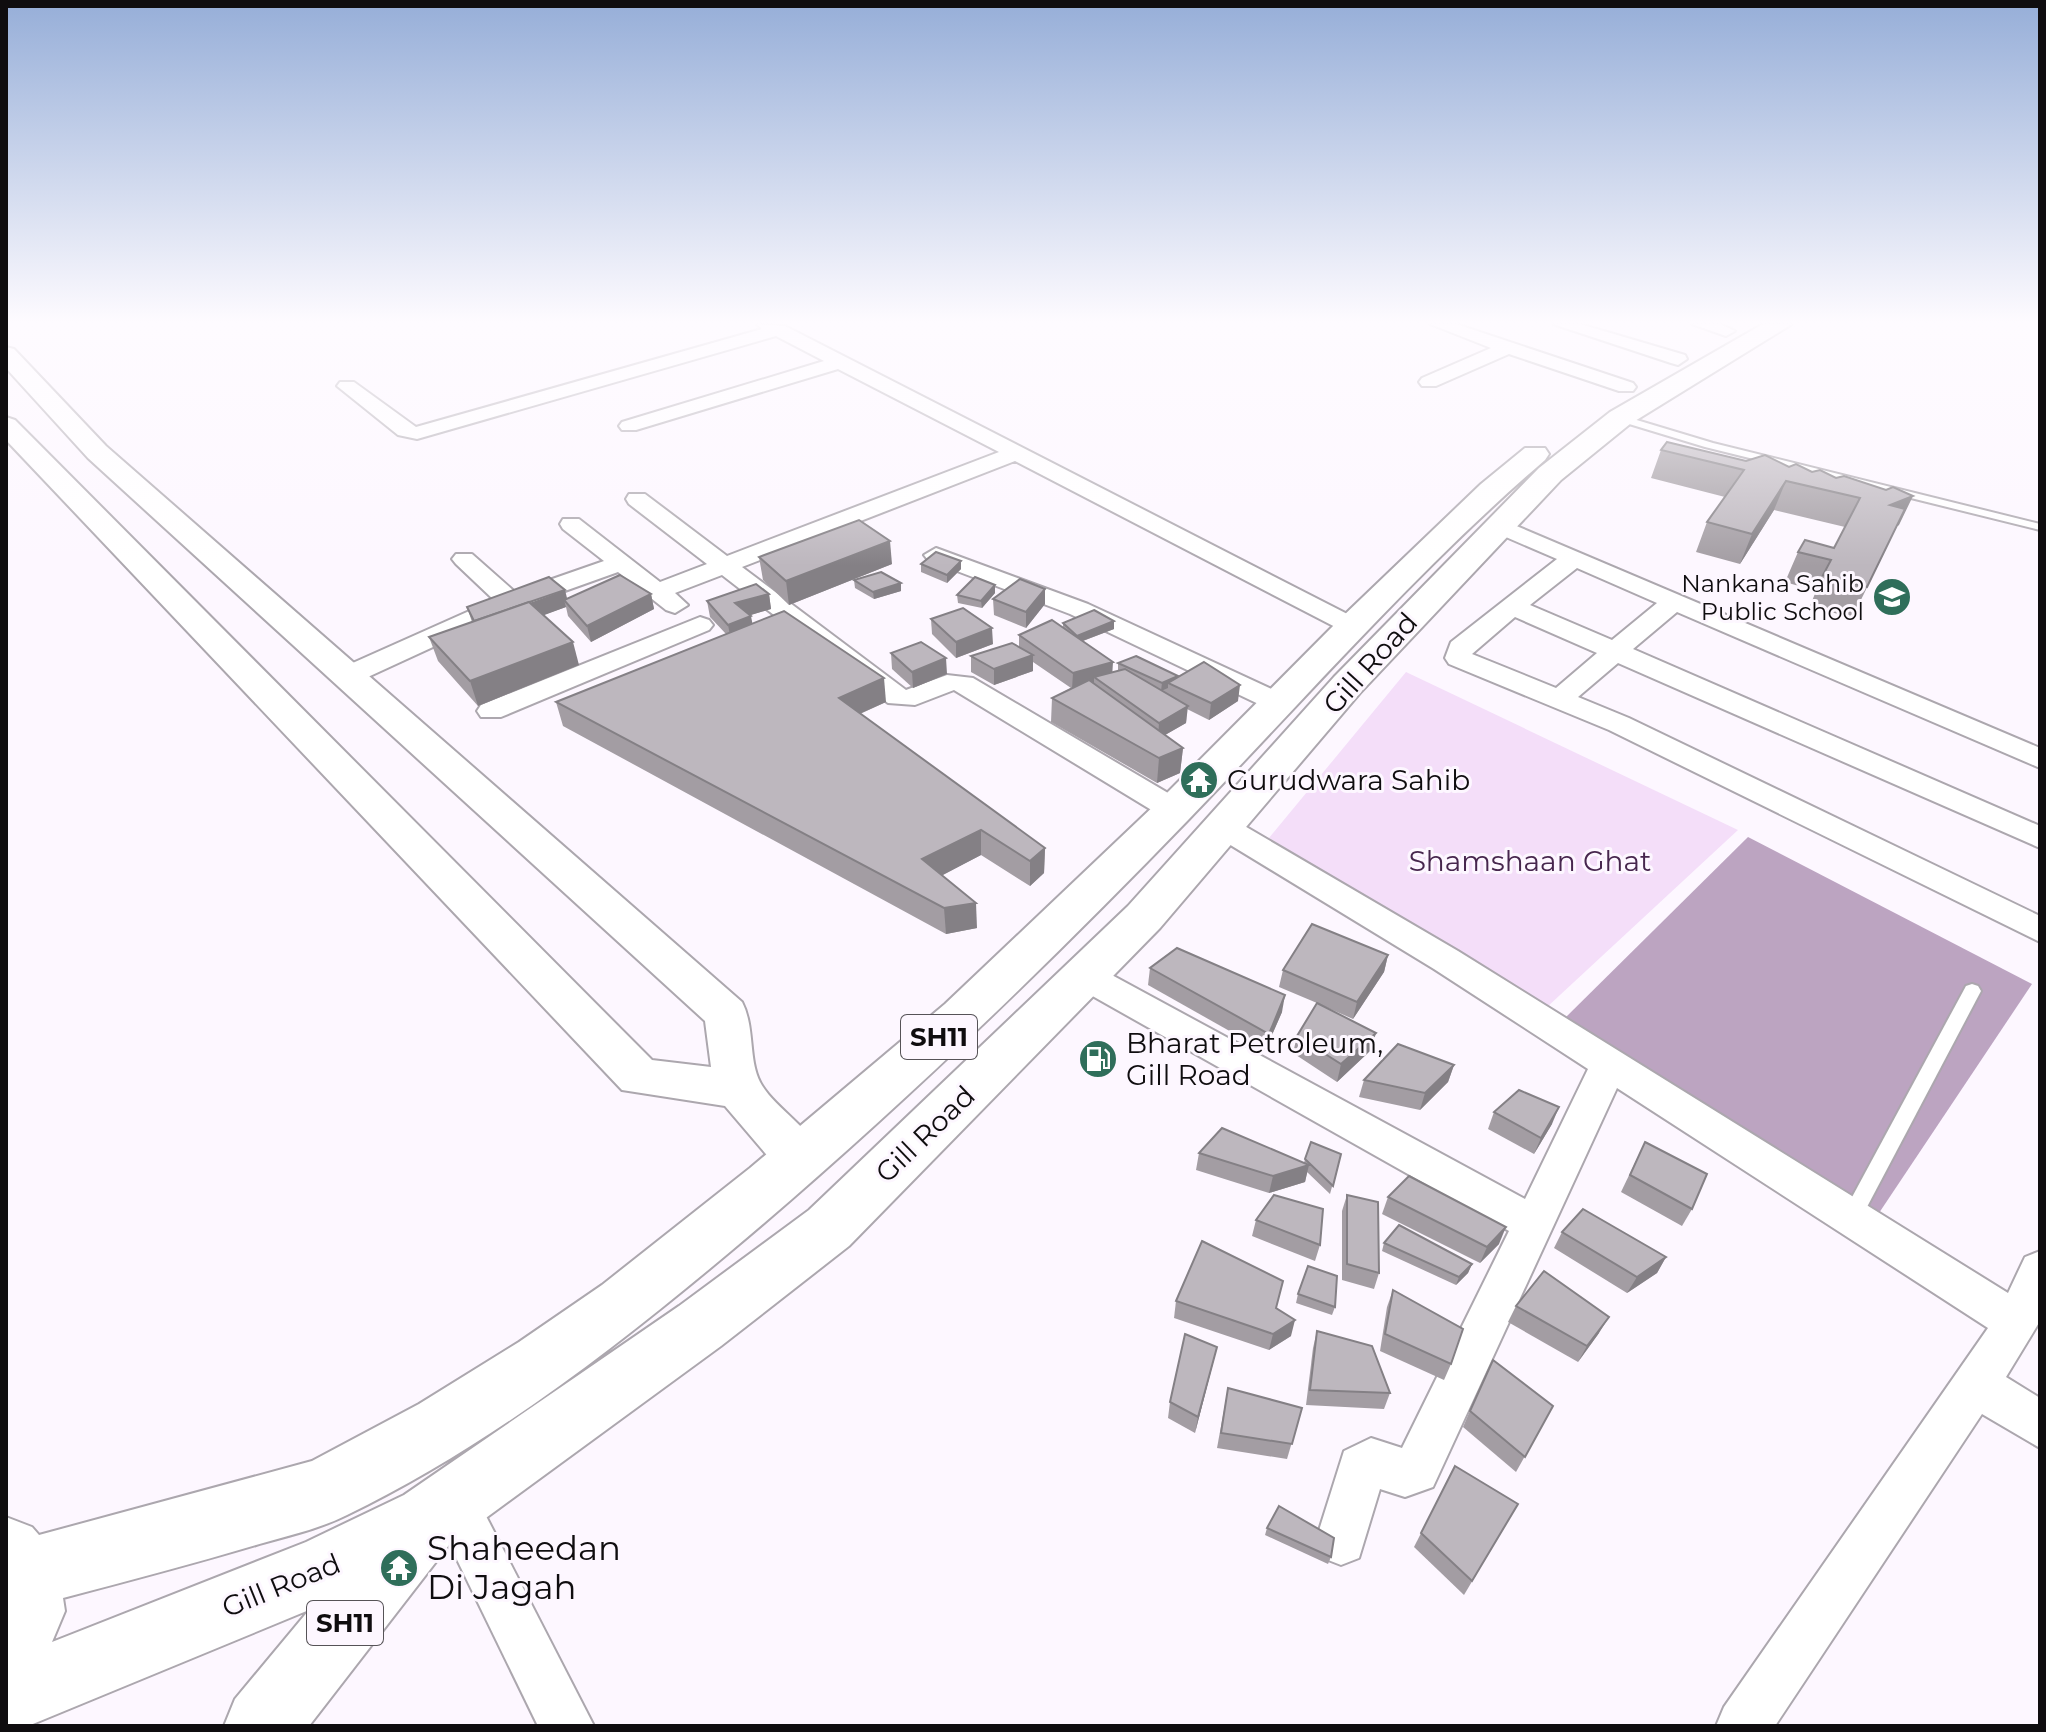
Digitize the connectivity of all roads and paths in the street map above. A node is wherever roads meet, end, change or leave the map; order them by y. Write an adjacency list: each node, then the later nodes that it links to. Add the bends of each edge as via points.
1 (53, 405): 27 (street, via 97,452)
2 (371, 405): 3 (street, via 405,431 417,433)
3 (511, 405)
4 (699, 405): 10 (street)
5 (925, 405): 11 (street)
6 (1619, 405): 25 (main road, Gill Road / SH11, via 1565,429 1492,490)
7 (1621, 405): 14 (main road, Gill Road / SH11)
8 (1627, 405): 15 (lane, via 1709,445)
9 (6, 425): 39 (street, via 639,1077)
10 (629, 426)
11 (1018, 452): 20 (street); 25 (street)
12 (637, 499): 20 (street)
13 (571, 524): 19 (street)
14 (1500, 526): 17 (street); 33 (main road, Gill Road / SH11, via 1347,685)
15 (2040, 527)
16 (936, 555): 29 (street, via 1046,595)
17 (1574, 558): 22 (street); 24 (street)
18 (464, 559): 23 (street)
19 (622, 563): 21 (street); 23 (street)
20 (727, 566): 21 (street); 32 (street, via 898,697 913,697 949,682 963,684)
21 (658, 591): 30 (street, via 710,632)
22 (1674, 601): 26 (street); 31 (street)
23 (511, 602): 27 (street)
24 (1512, 606): 26 (street); 28 (street, via 1460,648 1458,658)
25 (1352, 626): 29 (main road, Gill Road / SH11)
26 (1619, 651): 28 (street); 34 (street)
27 (347, 676): 39 (street, via 726,1014)
28 (1559, 700): 35 (street, via 1638,733)
29 (1279, 703): 32 (main road, Gill Road / SH11)
30 (491, 711)
31 (2040, 759)
32 (1174, 810): 40 (main road, Gill Road / SH11, via 963,1017)
33 (1225, 828): 36 (main road, Gill Road / SH11); 38 (street)
34 (2040, 838)
35 (2040, 930)
36 (1085, 976): 42 (street); 47 (main road, Gill Road / SH11, via 829,1228)
37 (1972, 991): 41 (lane)
38 (1609, 1065): 41 (street); 42 (street)
39 (738, 1089): 40 (street)
40 (801, 1159): 49 (main road, Gill Road / SH11, via 623,1304 541,1363 324,1491 175,1535)
41 (1851, 1218): 44 (street)
42 (1534, 1224): 48 (street, via 1423,1459 1416,1470 1405,1473 1371,1462 1361,1468)
43 (2040, 1270): 44 (street)
44 (2017, 1323): 45 (street)
45 (1977, 1384): 46 (street); 54 (street)
46 (2040, 1425)
47 (440, 1511): 51 (main road, Gill Road / SH11, via 325,1569); 52 (main road, SH11); 53 (street)
48 (1341, 1540)
49 (16, 1561): 50 (main road, SH11, via 29,1611)
50 (6, 1668)
51 (6, 1698)
52 (262, 1726)
53 (567, 1726)
54 (1743, 1726)

